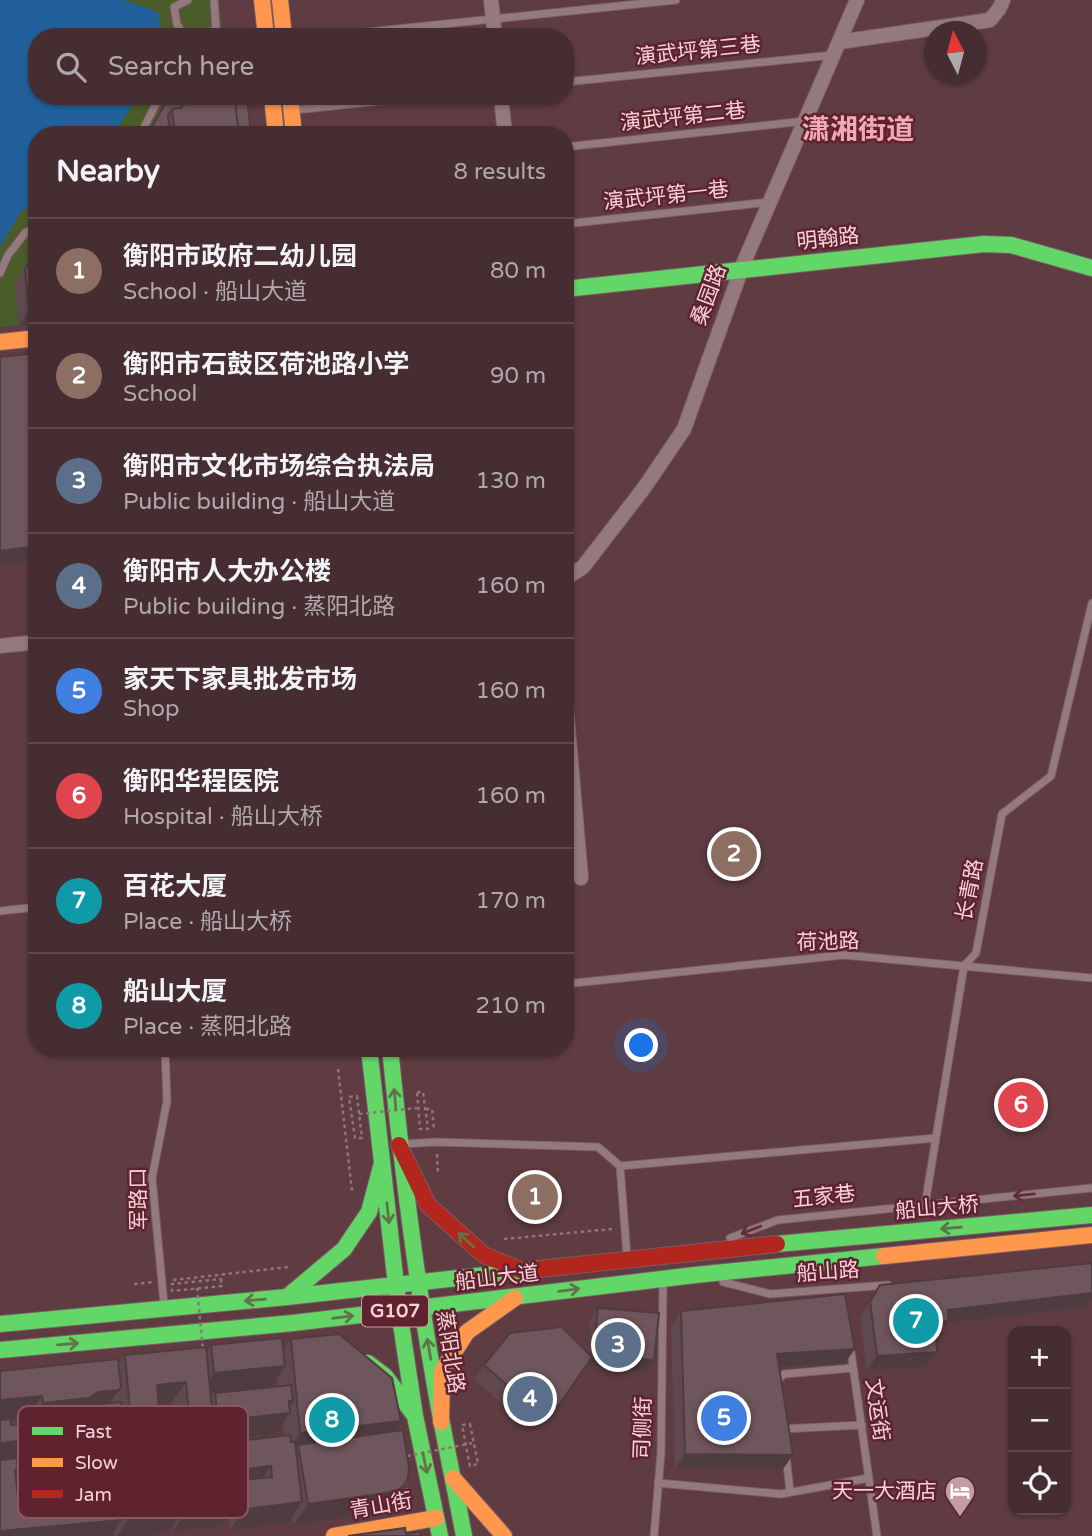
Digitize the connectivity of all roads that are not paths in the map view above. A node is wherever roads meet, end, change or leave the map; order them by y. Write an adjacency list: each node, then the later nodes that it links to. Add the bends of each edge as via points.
1 (188, 0): 10 (lane, via 174,7)
2 (214, 0): 11 (lane)
3 (262, 0): 12 (main road)
4 (281, 0): 13 (main road)
5 (491, 0): 9 (street)
6 (674, 0): 9 (lane)
7 (857, 0): 16 (street, 桑园路)
8 (1003, 0): 16 (street, via 990,20)
9 (493, 19): 14 (lane); 15 (street)
10 (179, 28)
11 (216, 28)
12 (265, 28)
13 (283, 28)
14 (406, 28)
15 (494, 28)
16 (836, 48): 17 (lane, 演武坪第三巷); 22 (street, 桑园路)
17 (574, 81)
18 (155, 105): 23 (lane)
19 (273, 105): 24 (main road)
20 (291, 105): 25 (main road)
21 (502, 105): 26 (street)
22 (805, 121): 27 (lane, 演武坪第二巷); 28 (street, 桑园路)
23 (145, 126)
24 (275, 126)
25 (293, 126)
26 (504, 126)
27 (574, 146)
28 (771, 202): 29 (lane, 演武坪第一巷); 32 (street, 桑园路)
29 (574, 223)
30 (28, 231): 34 (lane)
31 (1092, 260): 32 (main road, 明翰路, via 1012,237 983,236)
32 (742, 266): 33 (main road, 明翰路, via 984,244 1011,245); 35 (main road, 明翰路); 36 (main road, 明翰路); 41 (street, 桑园路, via 684,429 644,488 583,568)
33 (1092, 268)
34 (0, 273)
35 (574, 281)
36 (574, 288)
37 (28, 339): 38 (main road)
38 (0, 342)
39 (28, 347): 40 (main road)
40 (0, 349)
41 (574, 573)
42 (1092, 603): 43 (lane, 长青路)
43 (1088, 632): 50 (lane, 长青路, via 1051,776 1002,814 976,953)
44 (28, 643): 45 (street)
45 (0, 646)
46 (574, 798): 47 (street)
47 (581, 878)
48 (28, 908): 49 (lane)
49 (0, 911)
50 (964, 966): 51 (lane, 荷池路); 52 (lane, 荷池路, via 844,955); 56 (lane, 长青路)
51 (1092, 978)
52 (574, 983)
53 (166, 1057): 78 (lane, 军路口, via 167,1101 152,1178)
54 (370, 1057): 58 (main road, 蒸阳北路)
55 (391, 1057): 57 (main road, 蒸阳北路, one-way to 55)
56 (936, 1138): 59 (lane); 61 (lane, 长青路)
57 (399, 1145): 59 (lane, via 598,1147); 68 (main road, one-way to 57, via 484,1255 428,1205); 71 (main road, 蒸阳北路)
58 (382, 1163): 73 (main road, 蒸阳北路, one-way to 73); 75 (main road, via 369,1212 344,1249)
59 (620, 1166): 66 (lane)
60 (1092, 1188): 61 (lane, 五家巷, one-way to 61)
61 (925, 1205): 65 (lane, 五家巷, one-way to 65, via 778,1220)
62 (1092, 1215): 64 (main road, 船山大桥 / G107, one-way to 64)
63 (1092, 1235): 67 (main road, 船山大桥 / G107)
64 (786, 1244): 65 (main road, 船山大道 / G107)
65 (691, 1252): 66 (main road, 船山大道 / G107)
66 (627, 1260): 68 (main road, 船山大道 / G107)
67 (789, 1266): 69 (main road, 船山大道 / G107)
68 (525, 1272): 71 (main road, 船山大道 / G107)
69 (695, 1275): 70 (main road, 船山大道 / G107); 74 (lane, 船山路, via 770,1294)
70 (663, 1279): 76 (main road, 船山大道 / G107, one-way to 70); 96 (lane, 司侧街)
71 (419, 1283): 73 (main road, 船山大道 / G107); 79 (main road, 蒸阳北路)
72 (897, 1285): 74 (lane, 船山路)
73 (396, 1286): 75 (main road, 船山大道 / G107); 80 (main road, 蒸阳北路)
74 (842, 1288): 77 (lane)
75 (287, 1297): 78 (main road, 船山大道 / G107, one-way to 78)
76 (516, 1297): 79 (main road, 船山大道 / G107); 91 (main road, via 467,1332 442,1371)
77 (844, 1302)
78 (164, 1308): 82 (main road, 船山大道 / G107)
79 (422, 1308): 80 (main road, 船山大道 / G107); 91 (main road, 蒸阳北路, one-way to 79)
80 (399, 1311): 81 (main road, 船山大道 / G107, one-way to 80); 89 (main road, 蒸阳北路)
81 (293, 1323): 83 (main road); 85 (main road, 船山大道 / G107, one-way to 81)
82 (0, 1324)
83 (318, 1333)
84 (849, 1341): 87 (lane, 文运街)
85 (0, 1350)
86 (354, 1352): 89 (main road, via 385,1376)
87 (853, 1368): 88 (lane, via 783,1374 776,1382); 92 (lane, 文运街)
88 (778, 1394)
89 (415, 1416): 101 (main road, 蒸阳北路, one-way to 101)
90 (782, 1417): 94 (lane)
91 (441, 1422): 97 (main road, 蒸阳北路)
92 (862, 1426): 94 (lane); 98 (lane, 文运街)
93 (770, 1429): 94 (lane)
94 (784, 1429): 100 (lane)
95 (675, 1433): 96 (lane)
96 (661, 1434): 99 (lane, 司侧街)
97 (453, 1478): 104 (main road, 蒸阳北路); 105 (main road)
98 (869, 1478): 100 (lane); 107 (lane, 文运街)
99 (658, 1483): 100 (lane); 106 (lane, 司侧街)
100 (790, 1492)
101 (436, 1518): 102 (main road, 青山街); 103 (main road, 蒸阳北路)
102 (334, 1536)
103 (440, 1536)
104 (464, 1536)
105 (504, 1536)
106 (654, 1536)
107 (877, 1536)

